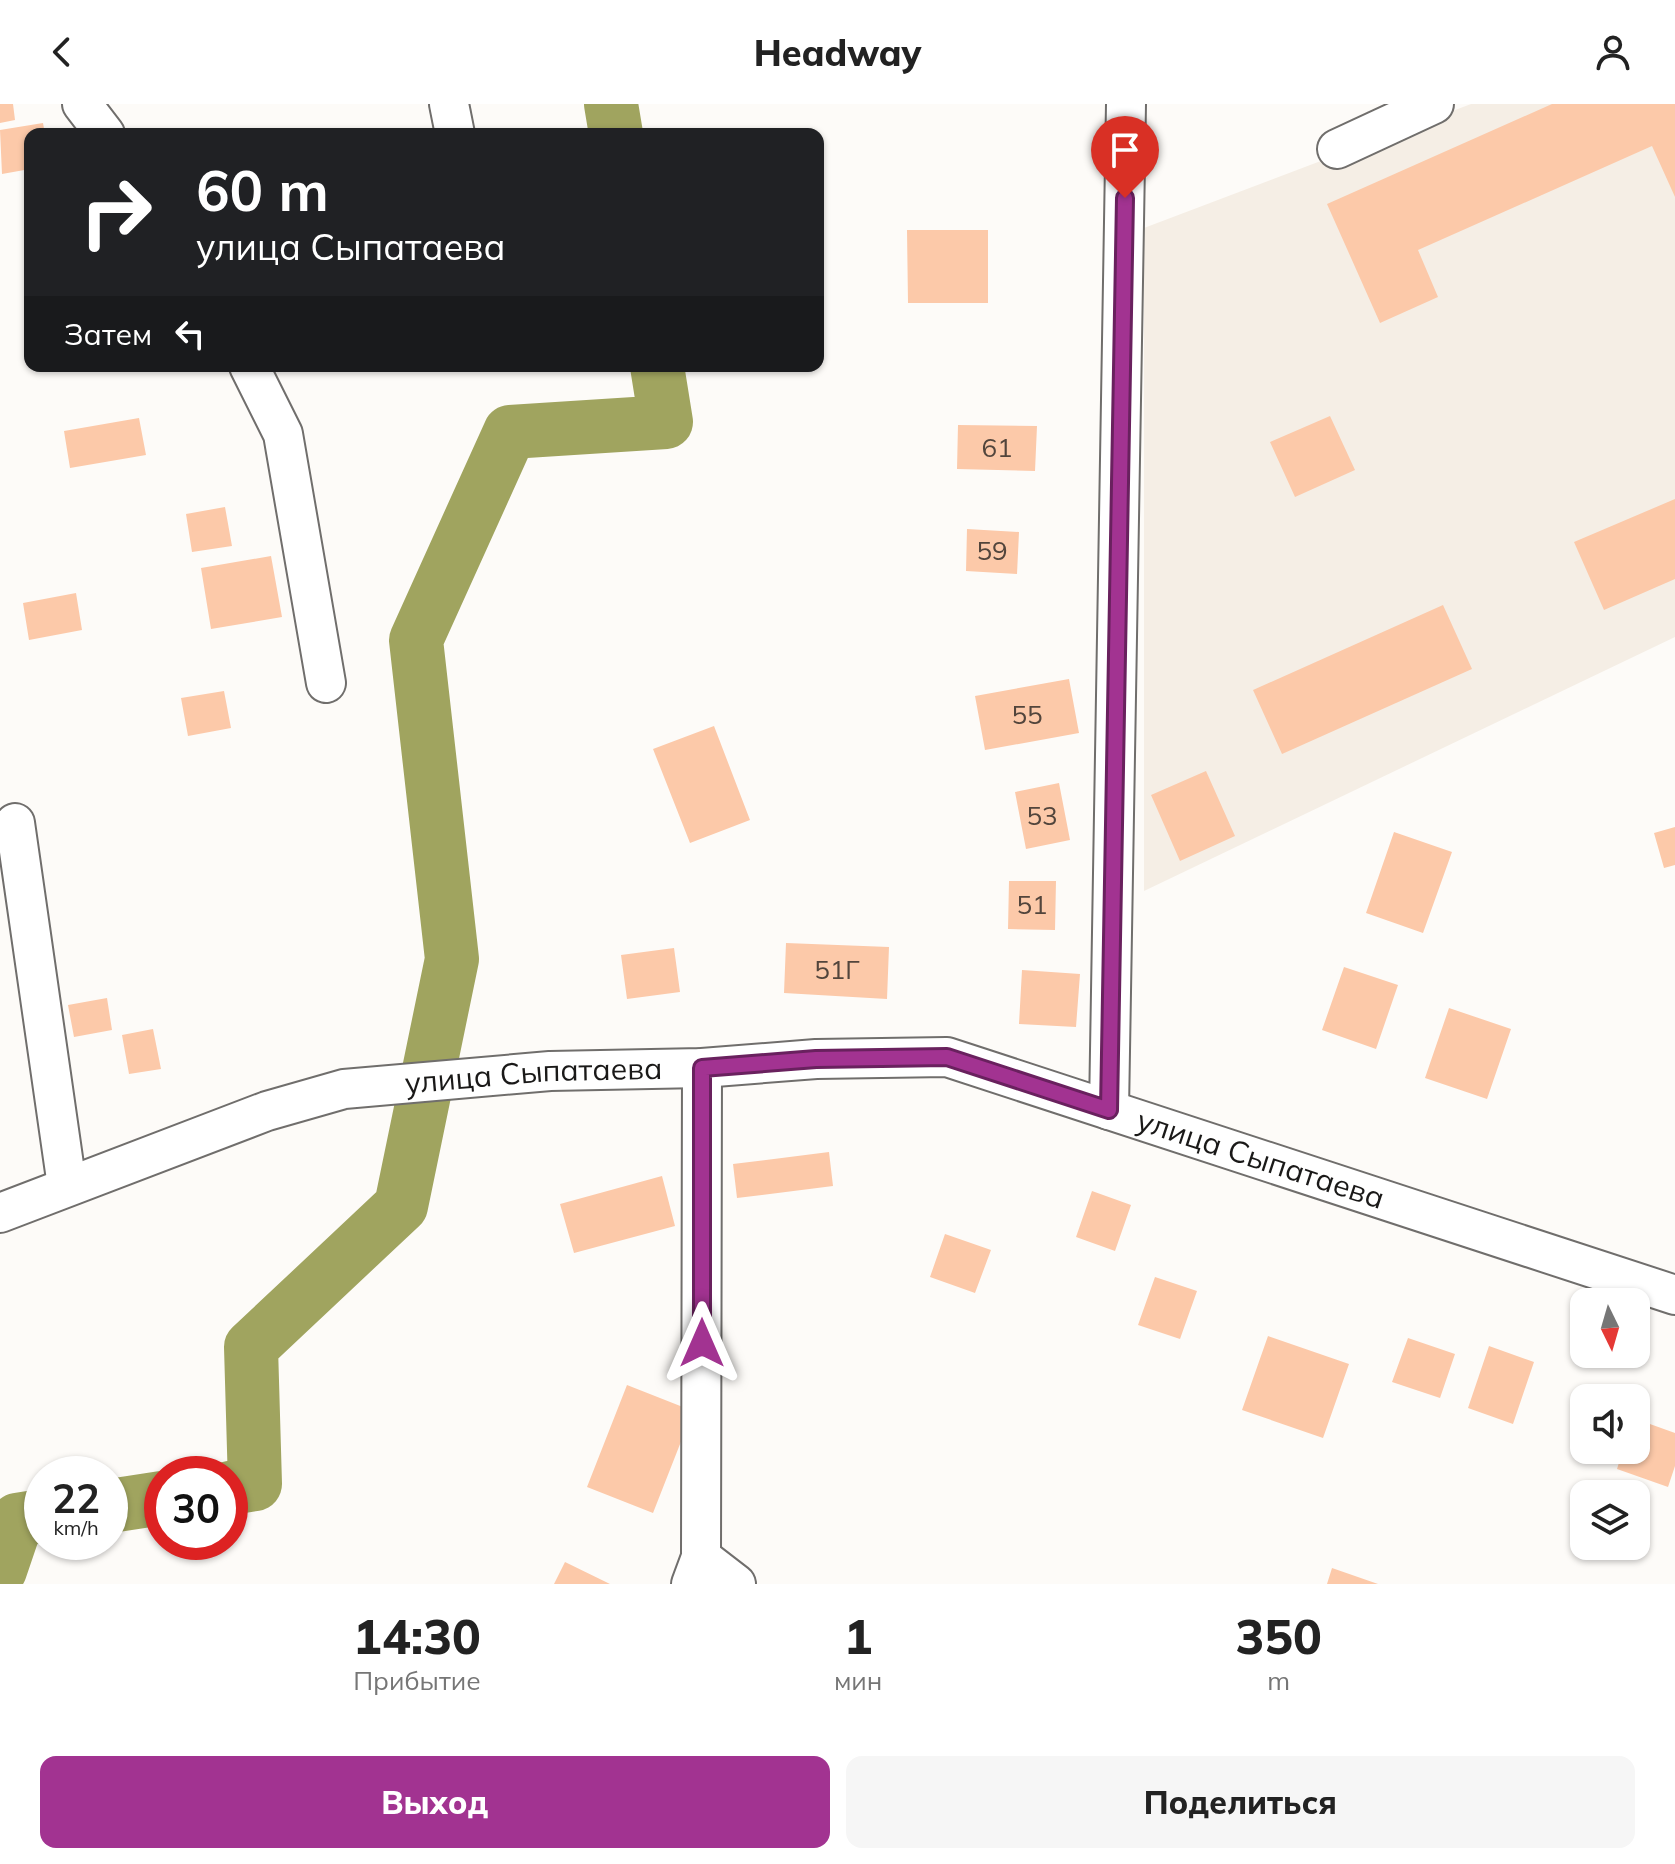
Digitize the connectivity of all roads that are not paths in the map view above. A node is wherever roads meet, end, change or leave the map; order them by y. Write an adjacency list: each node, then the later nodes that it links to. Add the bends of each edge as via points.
1 (82, 104): 5 (street)
2 (449, 104): 6 (street)
3 (1126, 104): 12 (street)
4 (1434, 104): 7 (street)
5 (100, 128)
6 (454, 128)
7 (1337, 149)
8 (252, 372): 9 (street, via 283,434)
9 (326, 683)
10 (15, 823): 13 (street)
11 (702, 1068): 12 (street, улица Сыпатаева, via 947,1057); 13 (street, улица Сыпатаева, via 550,1071 344,1089 267,1111); 16 (street)
12 (1109, 1110): 15 (street, улица Сыпатаева)
13 (67, 1186): 14 (street, улица Сыпатаева)
14 (0, 1213)
15 (1675, 1295)
16 (696, 1570): 17 (street)
17 (736, 1584)

